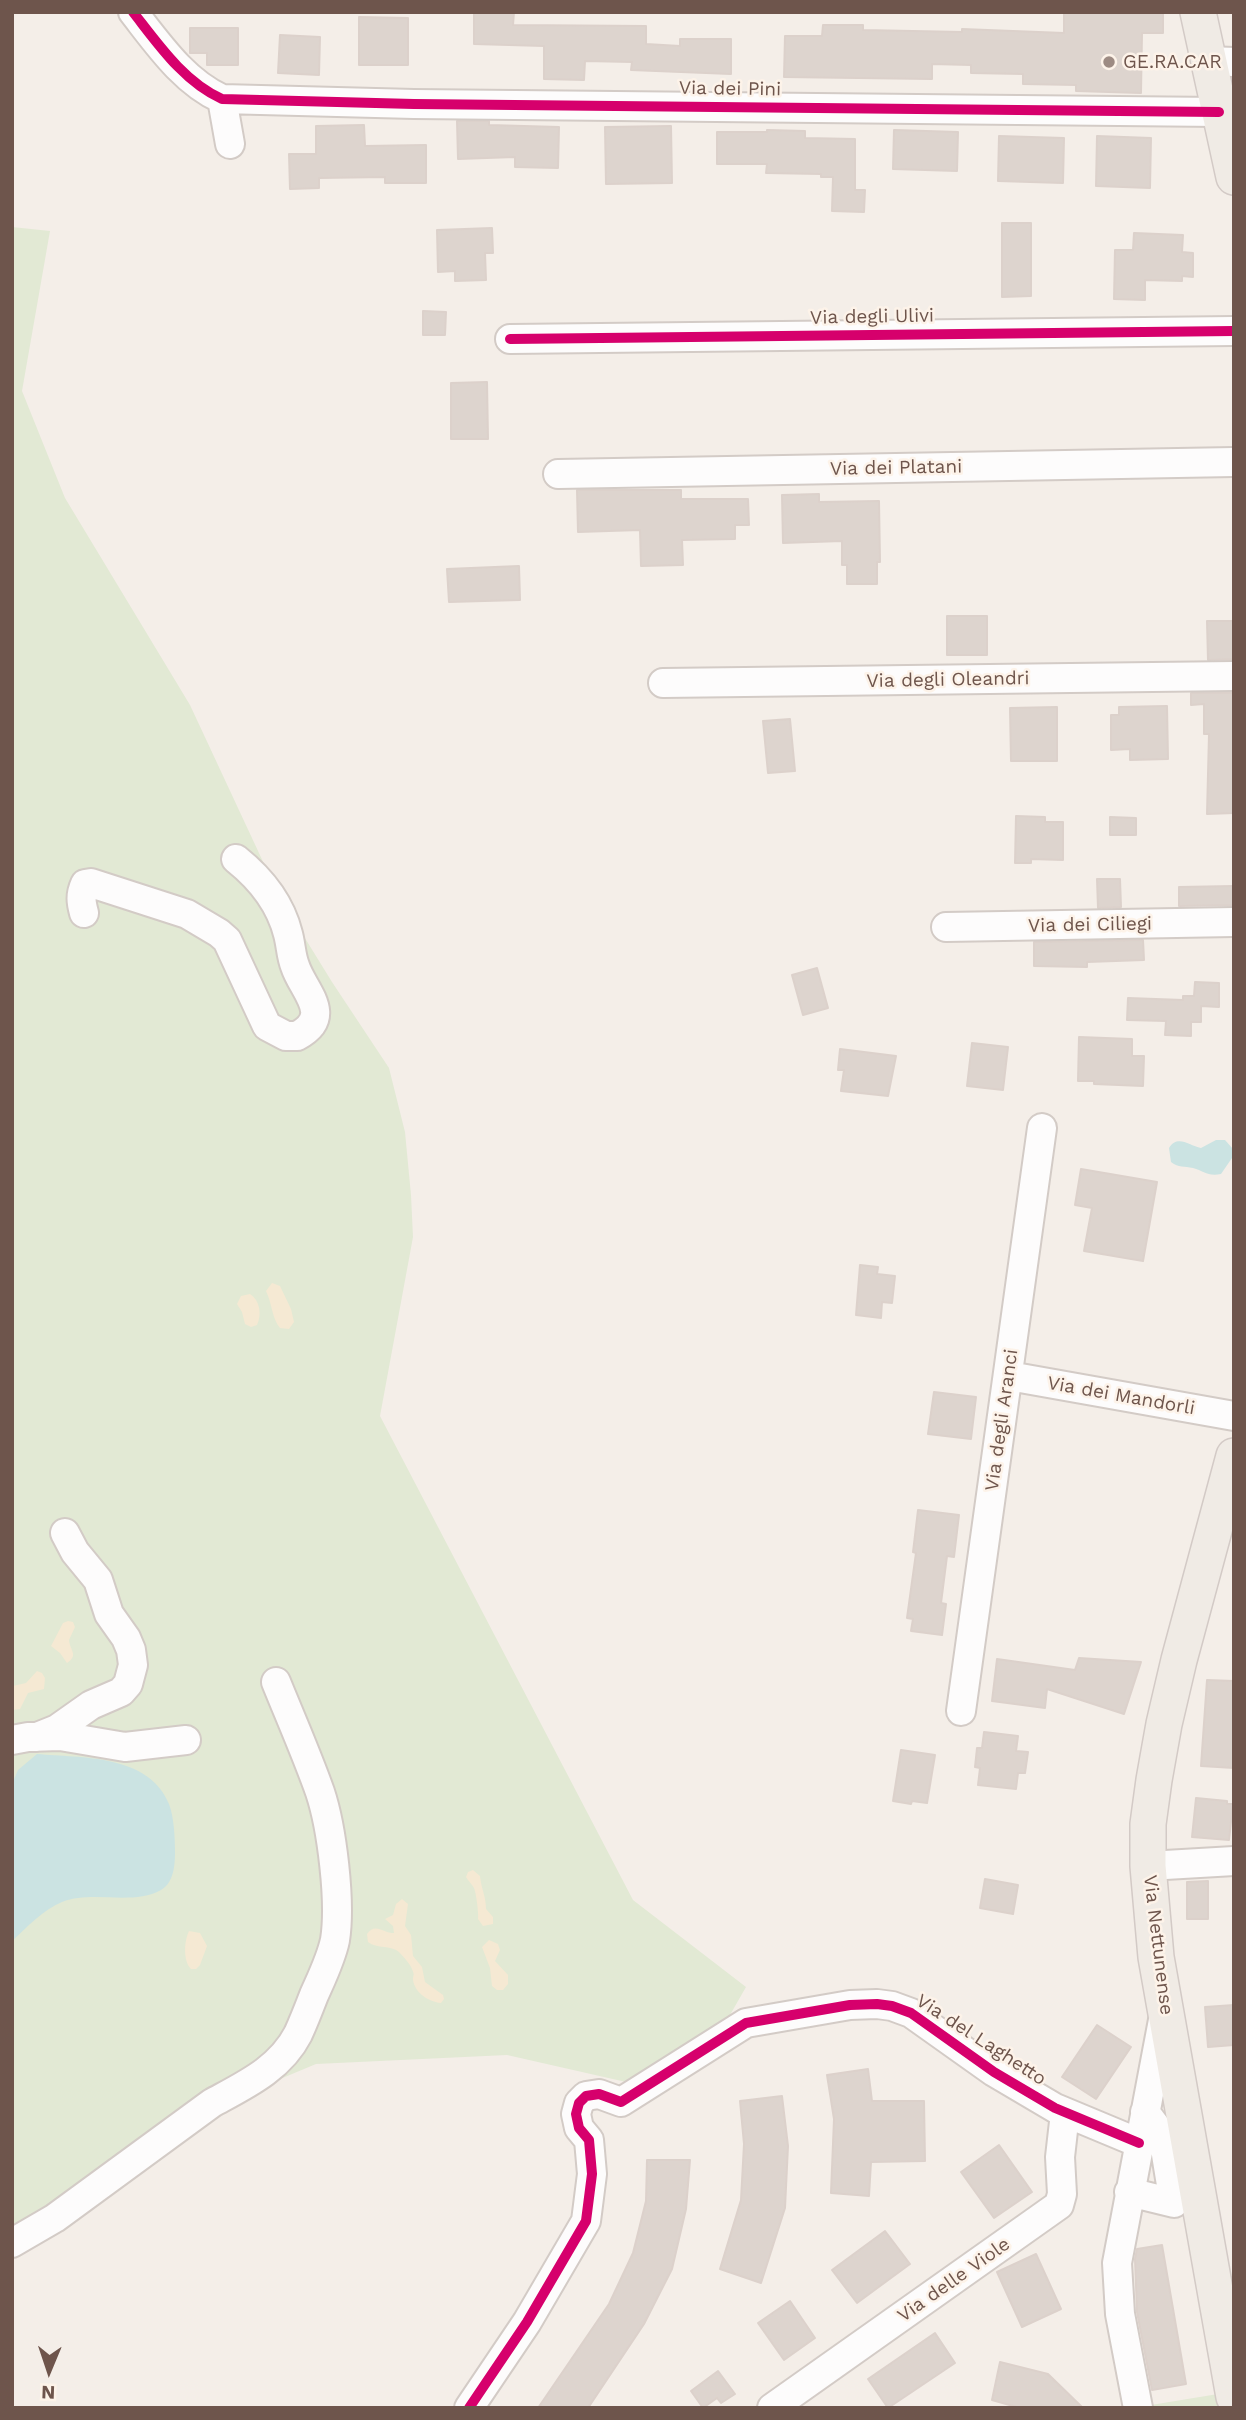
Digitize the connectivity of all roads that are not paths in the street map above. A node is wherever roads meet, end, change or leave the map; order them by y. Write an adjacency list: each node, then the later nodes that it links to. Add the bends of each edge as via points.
1 (133, 12): 4 (street, via 182,70)
2 (1198, 12): 3 (main road)
3 (1221, 61): 5 (main road)
4 (224, 97): 5 (street, Via dei Pini, via 414,104); 6 (street)
5 (1219, 112): 7 (main road)
6 (230, 144)
7 (1234, 177)
8 (1234, 331): 9 (street, Via degli Ulivi)
9 (510, 339)
10 (1234, 462): 11 (street, Via dei Platani)
11 (558, 474)
12 (1234, 676): 13 (street, Via degli Oleandri)
13 (663, 683)
14 (236, 859): 15 (street, via 271,895 285,924 297,973 313,998 315,1016 297,1036 267,1026 227,940 205,923 91,883 81,892)
15 (84, 913)
16 (1234, 922): 17 (street, Via dei Ciliegi)
17 (946, 927)
18 (1042, 1128): 19 (street, Via degli Aranci)
19 (1009, 1376): 20 (street, Via dei Mandorli); 25 (street, Via degli Aranci)
20 (1234, 1416)
21 (1234, 1456): 22 (main road, Via Nettunense)
22 (1229, 1494): 29 (main road, Via Nettunense, via 1164,1724 1150,1803)
23 (65, 1533): 26 (street, via 98,1580 109,1614 131,1650 133,1665 121,1692 91,1705 57,1729)
24 (276, 1682): 35 (street, via 320,1794 337,1905 335,1940 297,2035 273,2066 212,2103 55,2218)
25 (961, 1711)
26 (24, 1738): 27 (street, via 85,1738 125,1747)
27 (186, 1740)
28 (1234, 1861): 29 (street)
29 (1148, 1866): 30 (main road, Via Nettunense)
30 (1165, 2010): 31 (street); 36 (main road, Via Nettunense)
31 (1145, 2112): 33 (street); 34 (street, via 1163,2136 1174,2203)
32 (1065, 2113): 33 (street, Via del Laghetto); 37 (street, Via del Laghetto, via 994,2072 911,2013 877,2004 746,2023 621,2102 599,2094 586,2096 576,2114 579,2128 589,2140 592,2174 586,2221 527,2322); 38 (street, Via delle Viole, via 1059,2205)
33 (1139, 2143): 34 (street)
34 (1129, 2192): 39 (street, via 1117,2282)
35 (12, 2243)
36 (1234, 2397)
37 (469, 2408)
38 (772, 2408)
39 (1138, 2408)

